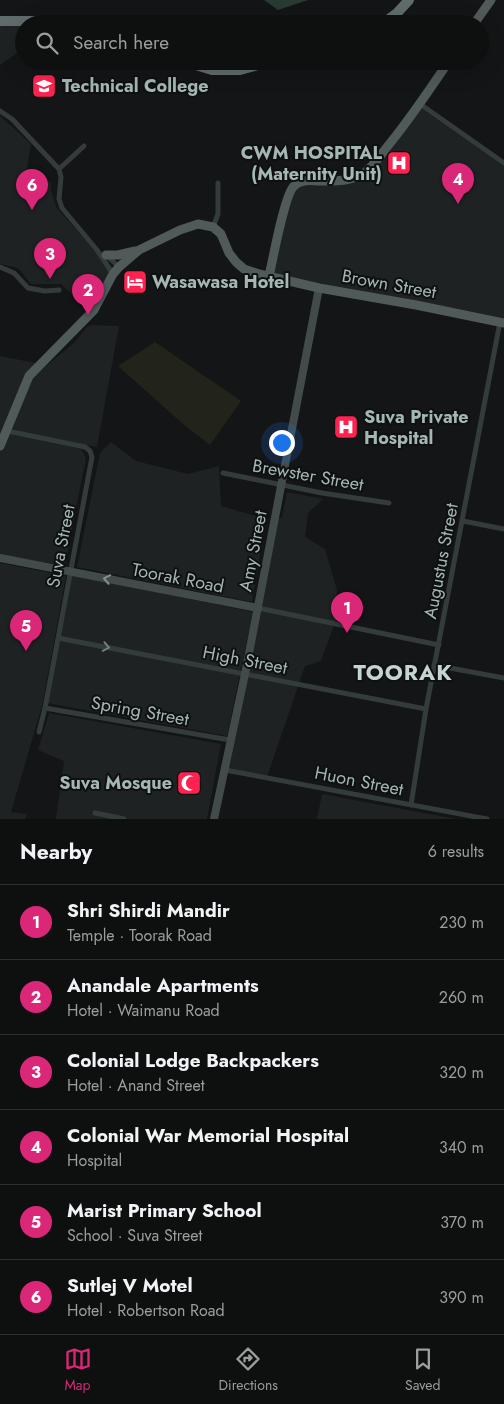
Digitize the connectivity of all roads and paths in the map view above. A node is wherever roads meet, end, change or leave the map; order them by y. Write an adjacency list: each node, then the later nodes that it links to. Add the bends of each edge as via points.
1 (409, 0): 3 (highway)
2 (491, 0): 4 (main road)
3 (394, 15)
4 (480, 15)
5 (0, 21): 6 (highway)
6 (15, 21)
7 (212, 70): 8 (highway)
8 (240, 70)
9 (443, 70): 10 (main road)
10 (420, 104): 13 (street); 22 (main road, via 376,162 362,174 347,180 309,180 294,186 285,208)
11 (0, 111): 14 (street, via 12,119)
12 (84, 146): 14 (street)
13 (504, 163)
14 (59, 169): 17 (street, via 62,208)
15 (218, 183): 16 (street, via 218,214)
16 (213, 227): 18 (main road, via 198,224); 22 (main road, Brown Street, via 221,234 229,253 244,269)
17 (97, 250): 19 (street); 21 (street)
18 (139, 250): 19 (main road); 21 (main road)
19 (106, 255): 21 (street)
20 (0, 267): 24 (street, via 14,273 28,288)
21 (116, 270): 26 (main road, via 94,310 29,376)
22 (269, 276): 23 (main road, Brown Street)
23 (319, 288): 25 (main road, Brown Street); 29 (main road, Amy Street)
24 (59, 290)
25 (502, 322): 31 (street, Augustus Street)
26 (7, 431): 27 (main road); 34 (street, Suva Street, via 85,447 90,451 92,457)
27 (0, 446)
28 (223, 473): 29 (street, Brewster Street)
29 (281, 485): 30 (street, Brewster Street); 35 (main road, Amy Street)
30 (389, 502)
31 (463, 522): 32 (street); 37 (street, Augustus Street)
32 (504, 529)
33 (0, 558): 34 (main road, Toorak Road)
34 (70, 572): 35 (main road, Toorak Road, one-way to 34); 36 (street, Suva Street)
35 (258, 608): 37 (street, Toorak Road); 39 (main road, Amy Street)
36 (58, 638): 39 (street, High Street, one-way to 39); 41 (street, Suva Street)
37 (439, 645): 38 (street, Augustus Street)
38 (434, 665): 40 (street); 42 (street, Augustus Street)
39 (245, 674): 42 (street, High Street); 44 (main road, Amy Street)
40 (504, 678)
41 (45, 708): 43 (street, Suva Street); 44 (street, Spring Street)
42 (426, 709): 46 (street, Augustus Street)
43 (39, 732)
44 (230, 740): 45 (main road, Amy Street)
45 (225, 770): 46 (street, Huon Street); 49 (main road, Amy Street)
46 (411, 805): 50 (street, Huon Street)
47 (95, 814): 48 (street)
48 (124, 819)
49 (214, 819)
50 (487, 819)

